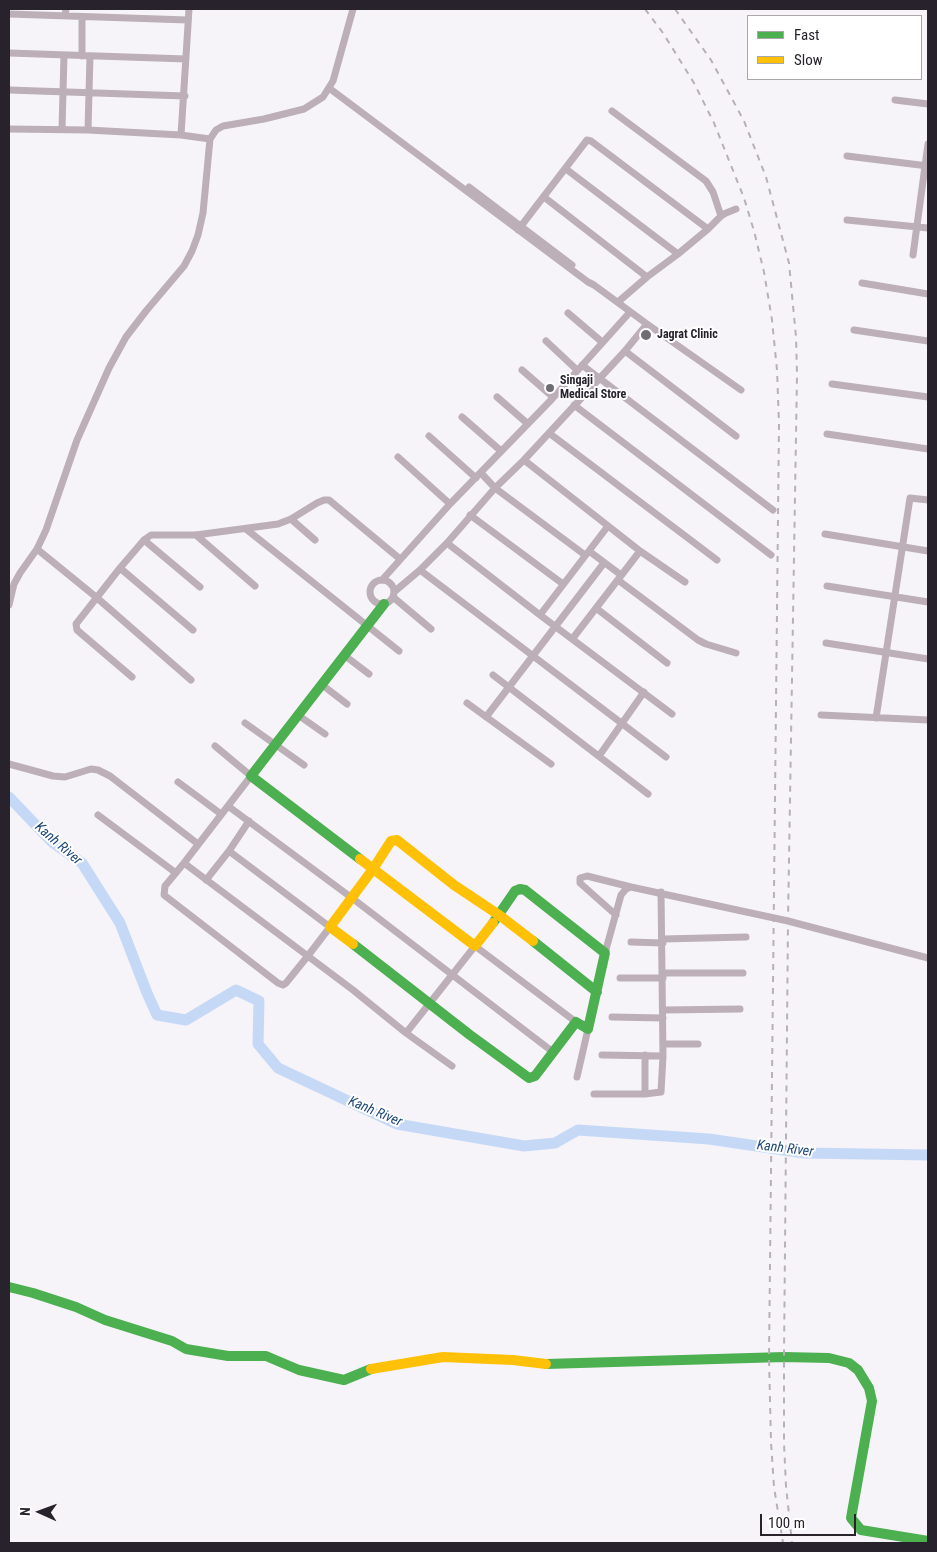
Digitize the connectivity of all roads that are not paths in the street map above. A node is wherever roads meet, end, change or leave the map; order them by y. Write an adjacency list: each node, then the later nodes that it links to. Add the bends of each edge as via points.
1 (89, 9): 6 (street)
2 (189, 9): 7 (street)
3 (353, 9): 13 (street)
4 (65, 13): 5 (street); 6 (street)
5 (9, 14)
6 (86, 17): 7 (street); 10 (street)
7 (188, 20): 12 (street)
8 (9, 53): 9 (street)
9 (64, 55): 10 (street); 15 (street)
10 (82, 56): 11 (street)
11 (90, 56): 12 (street); 16 (street)
12 (186, 59): 17 (street)
13 (330, 87): 25 (street, via 304,109 223,126); 35 (street)
14 (9, 90): 15 (street)
15 (63, 92): 16 (street); 22 (street)
16 (89, 92): 17 (street); 23 (street)
17 (185, 96): 24 (street)
18 (896, 100): 19 (street)
19 (928, 104)
20 (612, 111): 32 (street, via 706,182)
21 (9, 129): 22 (street)
22 (62, 129): 23 (street)
23 (88, 130): 24 (street)
24 (182, 135): 25 (street)
25 (210, 139): 86 (street, via 203,214 192,251 184,266 126,337 108,368 77,440)
26 (928, 144): 28 (street)
27 (847, 156): 28 (street)
28 (927, 166): 34 (street)
29 (566, 169): 30 (street); 37 (street, via 584,143 591,141); 38 (street)
30 (544, 197): 35 (street); 40 (street)
31 (736, 209): 32 (street)
32 (722, 216): 37 (street)
33 (847, 220): 34 (street)
34 (917, 227): 36 (street); 39 (street)
35 (520, 228): 43 (street)
36 (928, 228)
37 (708, 229): 38 (street)
38 (678, 254): 40 (street)
39 (913, 255)
40 (647, 276): 43 (street)
41 (862, 283): 42 (street)
42 (928, 294)
43 (618, 302): 44 (street)
44 (630, 312): 46 (street); 50 (street)
45 (568, 313): 50 (street)
46 (647, 324): 51 (street); 56 (street)
47 (854, 330): 49 (street)
48 (546, 341): 52 (street)
49 (928, 341)
50 (602, 342): 52 (street)
51 (625, 351): 54 (street); 66 (street)
52 (580, 368): 54 (street); 58 (street)
53 (522, 370): 58 (street)
54 (599, 378): 60 (street); 75 (street)
55 (832, 384): 59 (street)
56 (741, 390)
57 (497, 397): 62 (street)
58 (553, 397): 62 (street)
59 (928, 398)
60 (574, 404): 63 (street); 90 (street)
61 (462, 417): 68 (street)
62 (528, 424): 68 (street)
63 (549, 433): 70 (street); 92 (street)
64 (827, 434): 67 (street)
65 (429, 436): 71 (street)
66 (736, 436)
67 (928, 450)
68 (501, 451): 71 (street)
69 (398, 457): 74 (street)
70 (524, 460): 72 (street); 78 (street)
71 (479, 476): 72 (street); 74 (street)
72 (495, 488): 76 (street); 89 (street)
73 (928, 500): 85 (street, via 910,498)
74 (450, 504): 91 (street)
75 (773, 510)
76 (470, 515): 84 (street); 99 (street)
77 (291, 519): 79 (street); 83 (street); 91 (street, via 317,503 329,500)
78 (608, 526): 87 (street); 89 (street)
79 (246, 529): 81 (street); 110 (street)
80 (825, 534): 85 (street)
81 (196, 536): 82 (street, via 157,534); 100 (street)
82 (144, 540): 94 (street); 102 (street)
83 (315, 540)
84 (447, 543): 95 (street); 109 (street)
85 (902, 547): 88 (street); 103 (street)
86 (37, 549): 104 (street); 107 (street, via 17,579)
87 (640, 551): 96 (street); 98 (street)
88 (928, 551)
89 (587, 553): 93 (street); 99 (street)
90 (771, 555)
91 (400, 560): 97 (street)
92 (717, 560)
93 (604, 563): 96 (street); 111 (street)
94 (120, 568): 104 (street); 113 (street)
95 (420, 570): 105 (street); 120 (street)
96 (619, 578): 108 (street); 118 (street, via 698,640)
97 (382, 580): 105 (street, via 390,583); 105 (street, via 374,584 371,595 376,602)
98 (684, 582)
99 (563, 584): 109 (street)
100 (255, 586)
101 (827, 586): 103 (street)
102 (200, 587)
103 (895, 596): 106 (street); 117 (street)
104 (96, 597): 125 (street, via 76,624 77,630); 126 (street)
105 (390, 598): 110 (street); 112 (street)
106 (928, 602)
107 (9, 605)
108 (596, 608): 114 (street); 122 (street)
109 (540, 615): 111 (street)
110 (367, 625): 116 (street); 119 (street)
111 (556, 627): 114 (street); 120 (street)
112 (431, 629)
113 (193, 630)
114 (573, 638): 129 (street)
115 (826, 643): 117 (street)
116 (399, 651)
117 (886, 652): 121 (street); 136 (street)
118 (736, 653)
119 (344, 655): 123 (street); 127 (street)
120 (533, 657): 128 (street); 139 (street)
121 (928, 659)
122 (666, 663)
123 (369, 674)
124 (492, 675): 128 (street)
125 (132, 677)
126 (191, 680)
127 (322, 684): 130 (street); 133 (street)
128 (510, 688): 135 (street); 143 (street)
129 (644, 692): 132 (street); 139 (street)
130 (347, 704)
131 (466, 704): 135 (street)
132 (672, 714)
133 (298, 715): 140 (street); 141 (street)
134 (822, 715): 136 (street)
135 (486, 718): 146 (street)
136 (876, 718): 137 (street)
137 (928, 720)
138 (246, 722): 141 (street)
139 (622, 723): 143 (street); 144 (street)
140 (325, 734)
141 (276, 744): 147 (street); 148 (street)
142 (215, 746): 148 (street)
143 (599, 756): 150 (street)
144 (666, 757)
145 (9, 764): 155 (street, via 65,777 98,770)
146 (551, 764)
147 (304, 766)
148 (251, 776): 151 (street); 158 (street)
149 (178, 782): 152 (street)
150 (648, 794)
151 (228, 806): 152 (street); 154 (street)
152 (221, 814): 155 (street)
153 (98, 815): 159 (street)
154 (249, 821): 156 (street); 163 (street)
155 (198, 844): 157 (street)
156 (228, 851): 160 (street); 166 (street)
157 (184, 864): 159 (street); 160 (street)
158 (373, 869): 163 (street); 165 (street, via 391,841 400,841); 170 (street)
159 (176, 873): 172 (street, via 165,886 164,895 280,985 286,984)
160 (206, 880): 172 (street)
161 (631, 887): 162 (street); 164 (street, via 622,895); 164 (street, via 587,876 580,878 580,883)
162 (662, 892): 168 (street); 173 (street)
163 (352, 898): 166 (street); 175 (street)
164 (616, 915): 171 (street)
165 (499, 916): 170 (street); 171 (street, via 520,888); 178 (street)
166 (330, 927): 172 (street); 179 (street)
167 (746, 937): 168 (street)
168 (663, 941): 169 (street); 176 (street)
169 (631, 942)
170 (475, 946): 175 (street); 183 (street)
171 (605, 953): 178 (street)
172 (307, 957): 185 (street)
173 (928, 958)
174 (743, 973): 176 (street)
175 (451, 975): 179 (street); 188 (street)
176 (663, 976): 177 (street); 181 (street)
177 (620, 978)
178 (597, 992): 184 (street)
179 (430, 1003): 185 (street); 188 (street, via 529,1078 535,1076)
180 (740, 1009): 181 (street)
181 (663, 1014): 182 (street); 186 (street)
182 (612, 1017)
183 (576, 1022): 184 (street); 188 (street)
184 (588, 1029): 193 (street)
185 (406, 1033): 192 (street)
186 (663, 1044): 187 (street); 191 (street)
187 (698, 1044)
188 (553, 1052)
189 (602, 1055): 190 (street)
190 (645, 1055): 191 (street); 195 (street)
191 (663, 1056): 195 (street, via 661,1092)
192 (452, 1066)
193 (577, 1077)
194 (594, 1094): 195 (street)
195 (645, 1094)
196 (9, 1287): 197 (street, via 76,1307 186,1349 228,1356 266,1356 300,1370 344,1380 374,1367 443,1357 546,1364 784,1357 829,1358 849,1363 858,1370 869,1388 872,1401 851,1518 862,1530)
197 (928, 1541)

